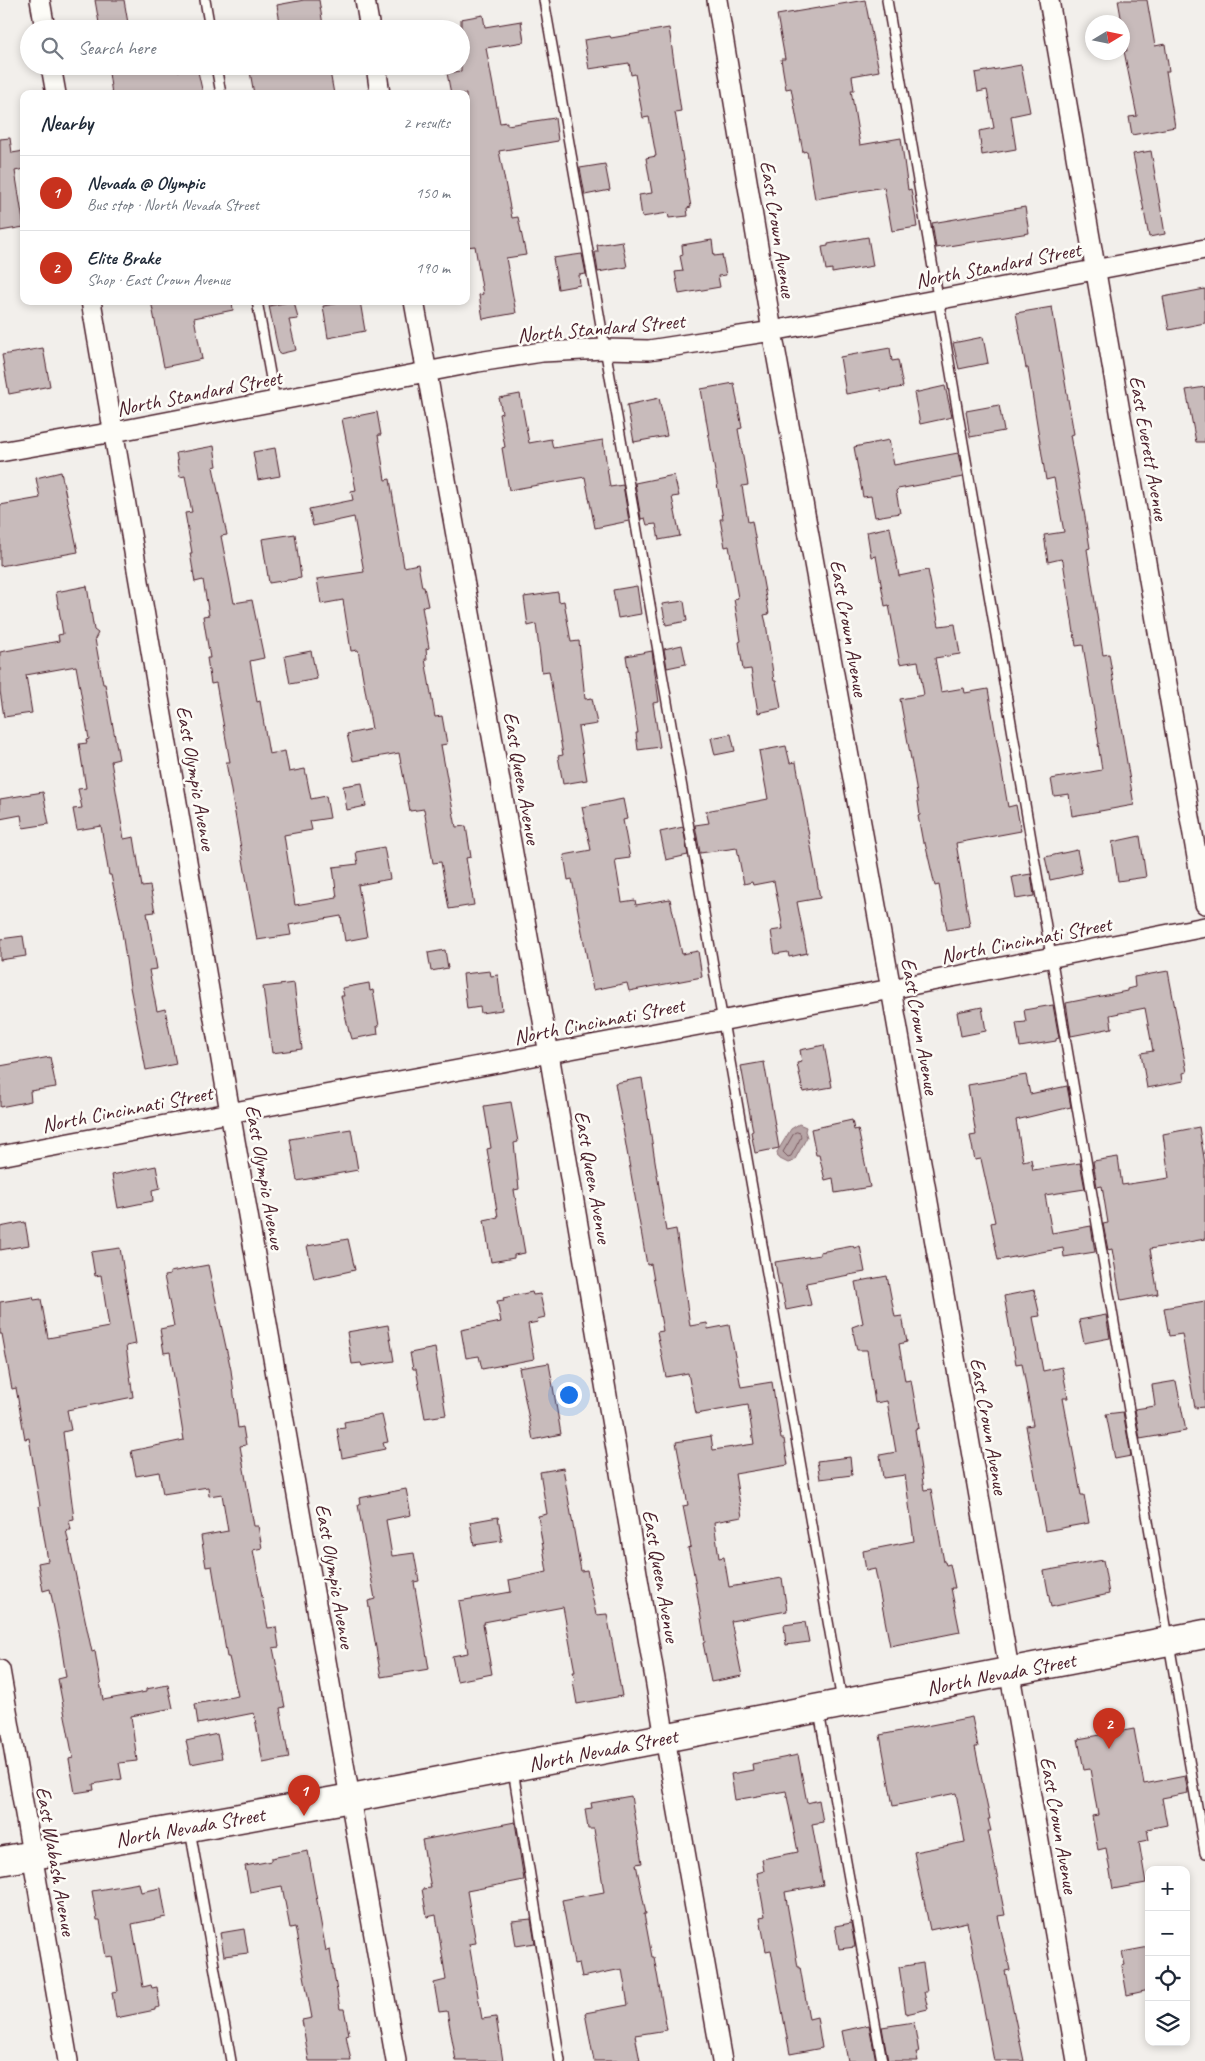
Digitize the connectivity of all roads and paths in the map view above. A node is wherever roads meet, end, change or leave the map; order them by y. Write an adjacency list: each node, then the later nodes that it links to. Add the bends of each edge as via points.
1 (40, 0): 8 (street)
2 (205, 0): 9 (lane)
3 (365, 0): 10 (street)
4 (544, 0): 24 (lane)
5 (717, 0): 23 (street, East Crown Avenue)
6 (886, 0): 19 (lane)
7 (1049, 0): 18 (street, East Everett Avenue)
8 (43, 20)
9 (208, 20)
10 (368, 20)
11 (53, 75): 14 (street)
12 (218, 75): 15 (lane)
13 (377, 75): 16 (street)
14 (55, 90)
15 (220, 90)
16 (379, 90)
17 (1205, 249): 18 (street, North Standard Street)
18 (1095, 269): 19 (street, North Standard Street); 29 (street, East Everett Avenue)
19 (938, 299): 23 (street, North Standard Street); 31 (lane)
20 (92, 305): 27 (street, East Olympic Avenue)
21 (258, 305): 26 (lane)
22 (415, 305): 25 (street, East Queen Avenue)
23 (772, 330): 24 (street, North Standard Street, via 649,350); 32 (street, East Crown Avenue)
24 (604, 349): 25 (street, North Standard Street, via 542,352); 33 (lane)
25 (426, 372): 26 (street, North Standard Street); 34 (street, East Queen Avenue)
26 (274, 401): 27 (street, North Standard Street)
27 (114, 432): 28 (street, North Standard Street); 35 (street, East Olympic Avenue)
28 (0, 452)
29 (1205, 904)
30 (1205, 927): 31 (street, North Cincinnati Street)
31 (1050, 958): 32 (street, North Cincinnati Street); 38 (lane)
32 (891, 989): 33 (street, North Cincinnati Street); 40 (street, East Crown Avenue)
33 (723, 1021): 34 (street, North Cincinnati Street); 41 (lane)
34 (549, 1054): 35 (street, North Cincinnati Street); 42 (street, East Queen Avenue)
35 (230, 1112): 36 (street, North Cincinnati Street); 44 (street, East Olympic Avenue)
36 (0, 1156)
37 (1205, 1634): 38 (main road, North Nevada Street)
38 (1168, 1642): 40 (main road, North Nevada Street); 46 (lane)
39 (0, 1670): 47 (street, East Wabash Avenue)
40 (1009, 1673): 41 (main road, North Nevada Street); 55 (street, East Crown Avenue)
41 (831, 1707): 42 (main road, North Nevada Street); 54 (lane)
42 (665, 1738): 43 (main road, North Nevada Street); 53 (street, East Queen Avenue)
43 (512, 1767): 44 (main road, North Nevada Street); 52 (lane)
44 (351, 1798): 45 (main road, North Nevada Street); 51 (street, East Olympic Avenue)
45 (189, 1826): 47 (main road, North Nevada Street); 50 (lane)
46 (1205, 1853)
47 (32, 1856): 48 (main road, North Nevada Street); 49 (street, East Wabash Avenue)
48 (0, 1861)
49 (68, 2061)
50 (231, 2061)
51 (396, 2061)
52 (560, 2061)
53 (722, 2061)
54 (882, 2061)
55 (1077, 2061)

